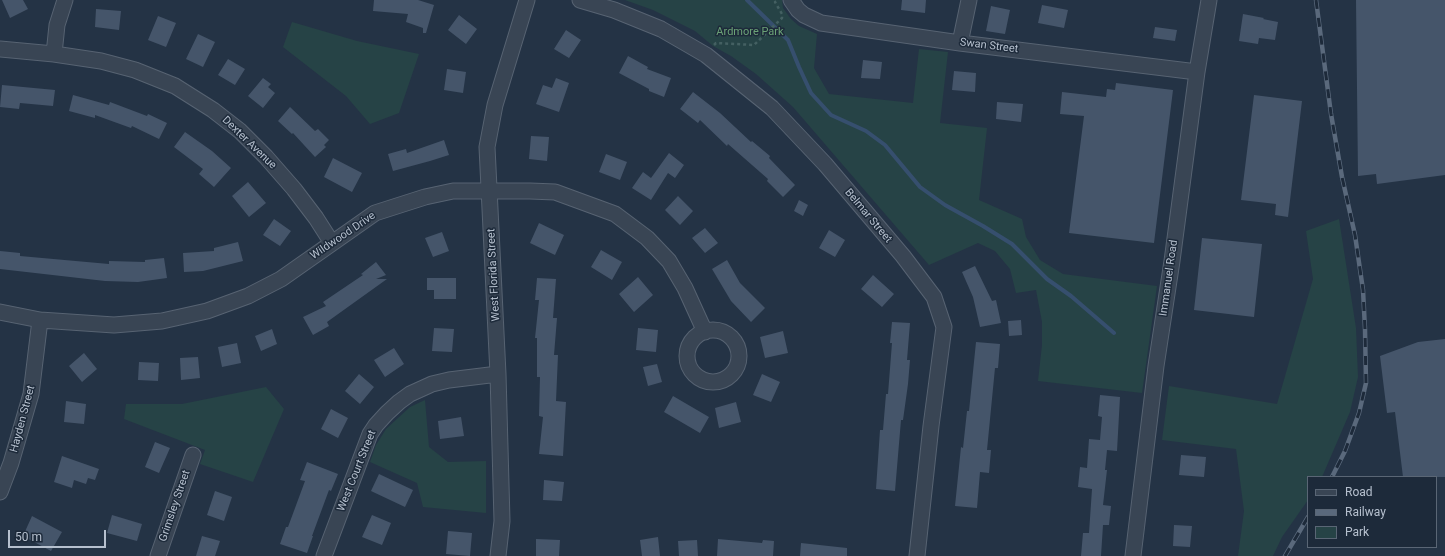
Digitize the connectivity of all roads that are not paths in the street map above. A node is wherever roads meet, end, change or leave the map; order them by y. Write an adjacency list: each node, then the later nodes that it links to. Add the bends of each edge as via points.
1 (65, 0): 9 (street, via 57,25)
2 (528, 0): 11 (street, West Florida Street, via 495,105 488,147)
3 (580, 0): 22 (street, Belmar Street, via 614,10 661,29 706,55 772,108 825,164 903,256 934,297 944,327)
4 (791, 0): 7 (street, Swan Street, via 804,16 821,23)
5 (969, 0): 7 (street)
6 (1208, 0): 10 (street, Immanuel Road)
7 (960, 43): 10 (street, Swan Street)
8 (0, 49): 9 (street, Dexter Avenue)
9 (54, 54): 12 (street, Dexter Avenue, via 101,61 135,70 175,86 214,110 240,131 289,183)
10 (1197, 72): 23 (street, Immanuel Road, via 1156,366)
11 (490, 191): 12 (street, Wildwood Drive, via 453,191 398,204 375,213); 15 (street, Wildwood Drive, via 555,192 615,214 670,261); 16 (street, West Florida Street)
12 (332, 243): 14 (street, Wildwood Drive, via 281,279 248,296 207,311 162,321 114,325)
13 (0, 312): 14 (street, Wildwood Drive)
14 (40, 320): 18 (street, Hayden Street, via 31,394)
15 (705, 332)
16 (498, 374): 20 (street, West Court Street, via 432,384 410,394 387,413 370,434); 21 (street, West Florida Street, via 502,521)
17 (193, 455): 19 (street, Grimsley Street)
18 (0, 492)
19 (158, 556)
20 (324, 556)
21 (498, 556)
22 (916, 556)
23 (1133, 556)

